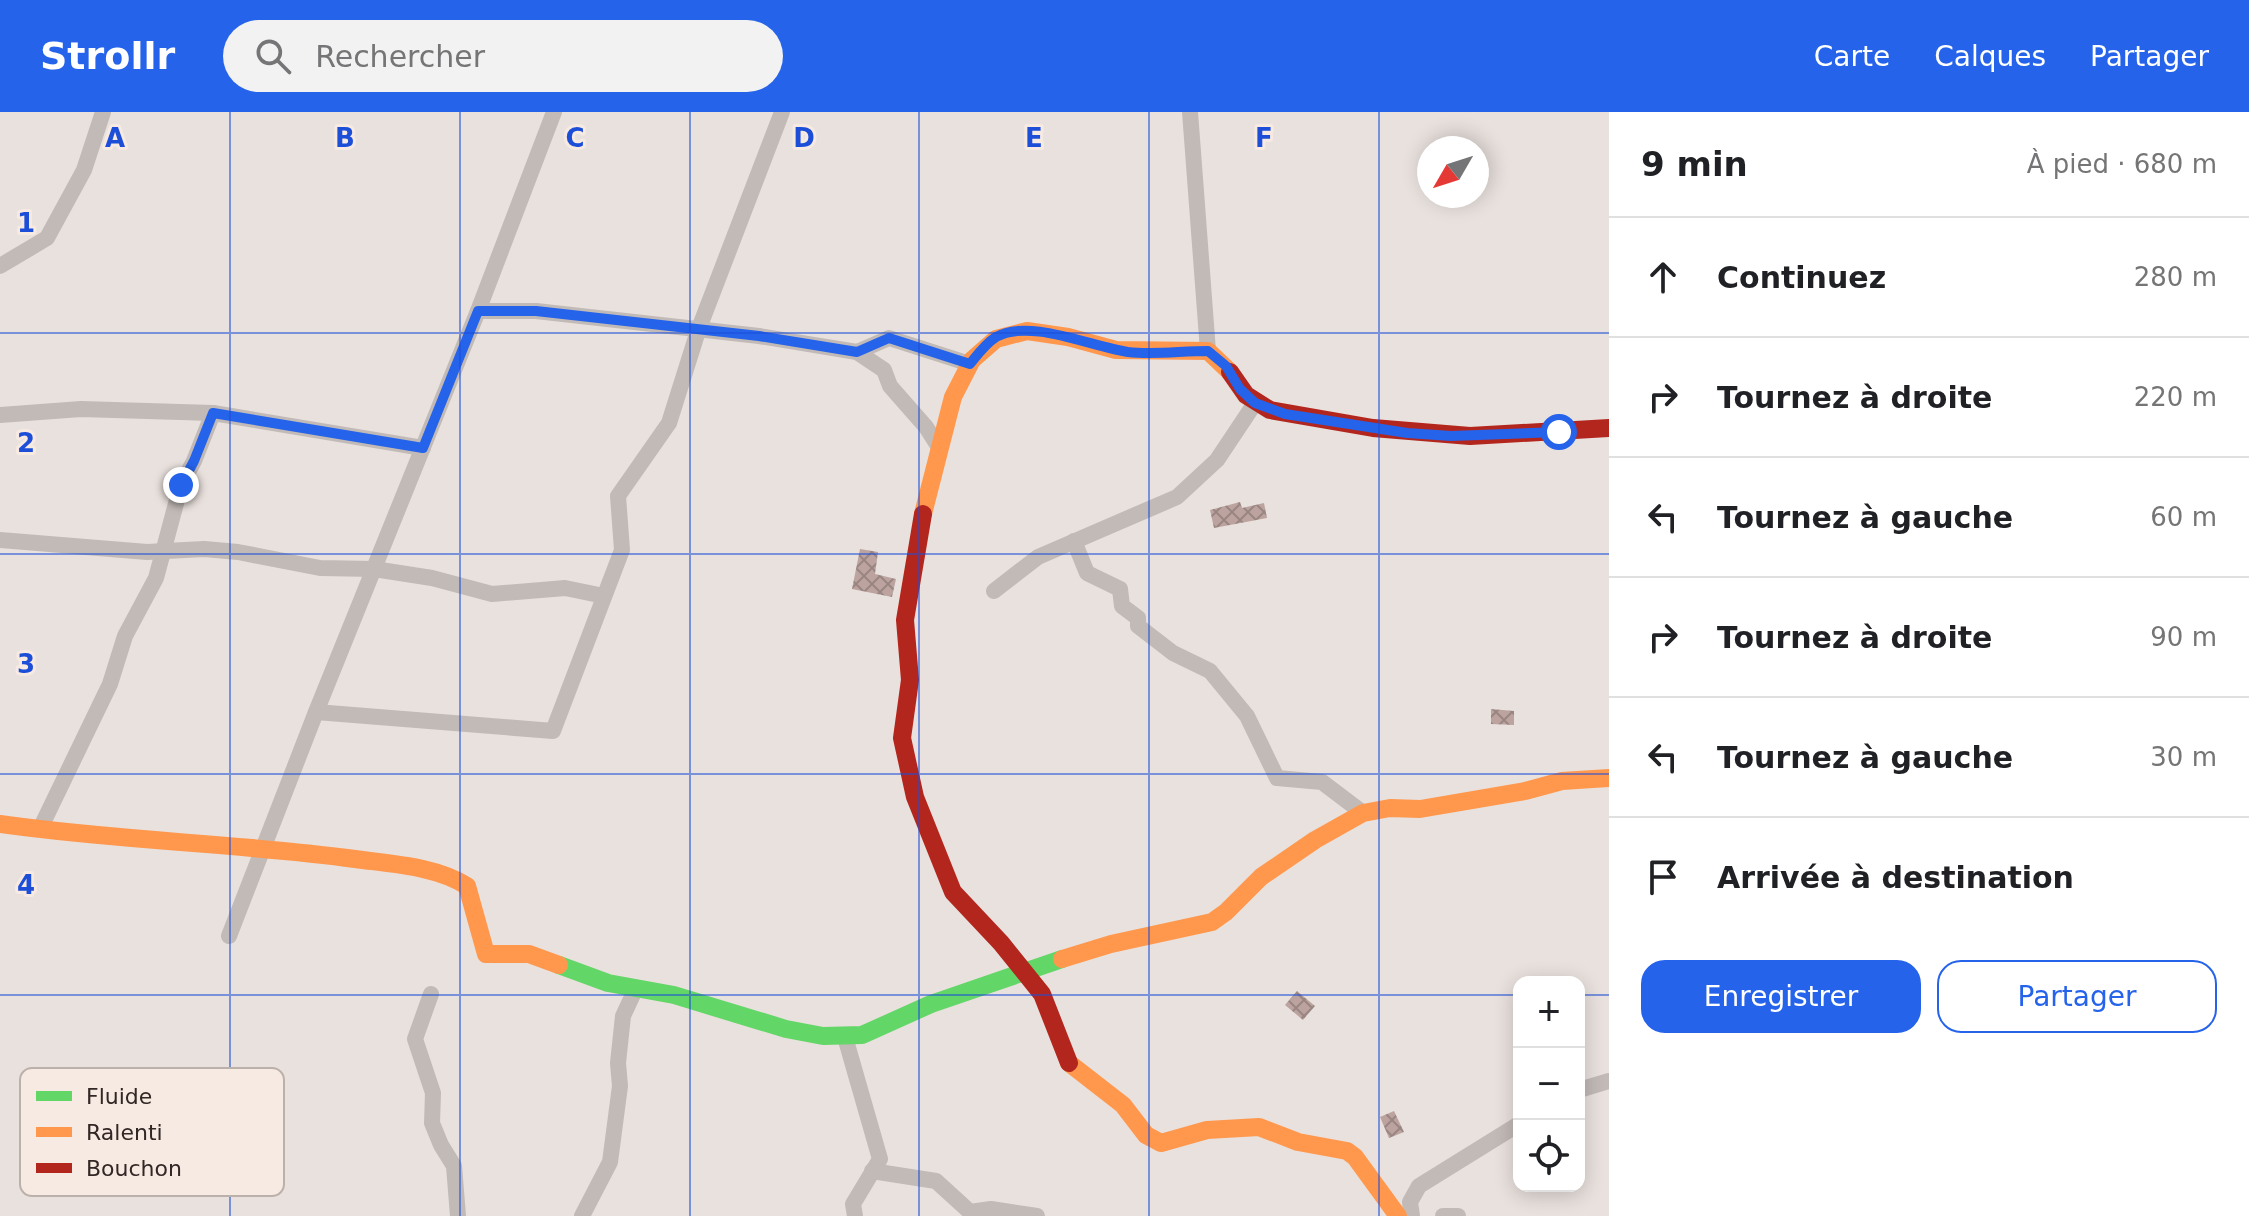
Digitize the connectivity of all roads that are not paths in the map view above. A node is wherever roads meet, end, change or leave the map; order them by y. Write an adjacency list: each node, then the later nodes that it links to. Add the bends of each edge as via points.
1 (103, 112): 5 (street, via 84,170 47,238)
2 (554, 112): 6 (street)
3 (782, 112): 7 (street)
4 (1190, 112): 8 (street)
5 (0, 266)
6 (478, 311): 7 (street, via 536,311); 15 (street)
7 (698, 331): 9 (street); 22 (street, via 669,423 618,496 622,550)
8 (1208, 351): 10 (street, via 1132,352 1066,337 1009,332 985,345); 11 (street)
9 (857, 352): 10 (street, via 889,338); 16 (street, via 884,370 890,386)
10 (970, 364): 16 (street, via 953,397)
11 (1255, 403): 14 (street, via 1285,414 1407,433 1510,435); 18 (street, via 1217,460 1177,497)
12 (213, 413): 13 (street, via 81,409); 15 (street); 19 (street, via 181,485)
13 (0, 415)
14 (1609, 428)
15 (423, 448): 20 (street)
16 (940, 449): 30 (street, via 918,533 905,620 910,680 902,738 915,797 953,892)
17 (0, 540): 19 (street)
18 (1074, 541): 21 (street, via 1038,557); 25 (street, via 1087,573 1120,589 1122,606 1138,618 1138,626 1173,653 1210,671 1247,716 1277,778 1322,782)
19 (162, 551): 20 (street, via 204,549 320,568); 27 (street, via 156,578 125,636 110,684)
20 (374, 569): 22 (street, via 492,594 565,588); 23 (street)
21 (994, 591)
22 (604, 596): 23 (street, via 553,731)
23 (316, 712): 28 (street)
24 (1609, 778): 25 (street, via 1562,781 1420,809)
25 (1363, 813): 30 (street, via 1261,877 1212,922)
26 (0, 824): 27 (street)
27 (40, 829): 28 (street)
28 (263, 851): 29 (street); 31 (street, via 394,864 453,877 467,886 486,954 529,954)
29 (229, 936)
30 (1022, 971): 33 (street, via 862,1035); 42 (street, via 1049,1007 1069,1063 1123,1105 1146,1135 1161,1143 1207,1130 1259,1127 1298,1142 1347,1151)
31 (636, 988): 33 (street, via 786,1029); 39 (street, via 623,1016 610,1162)
32 (431, 994): 38 (street, via 415,1039 433,1093 432,1123 454,1166)
33 (845, 1037): 37 (street, via 880,1159)
34 (1609, 1081): 35 (street)
35 (1585, 1088)
36 (1513, 1128): 43 (street, via 1419,1186 1410,1202)
37 (872, 1171): 40 (street, via 853,1204); 41 (street, via 936,1181 970,1212 991,1209)
38 (458, 1216)
39 (582, 1216)
40 (855, 1216)
41 (1037, 1216)
42 (1398, 1216)
43 (1412, 1216)
44 (1443, 1216): 45 (street)
45 (1458, 1216)

